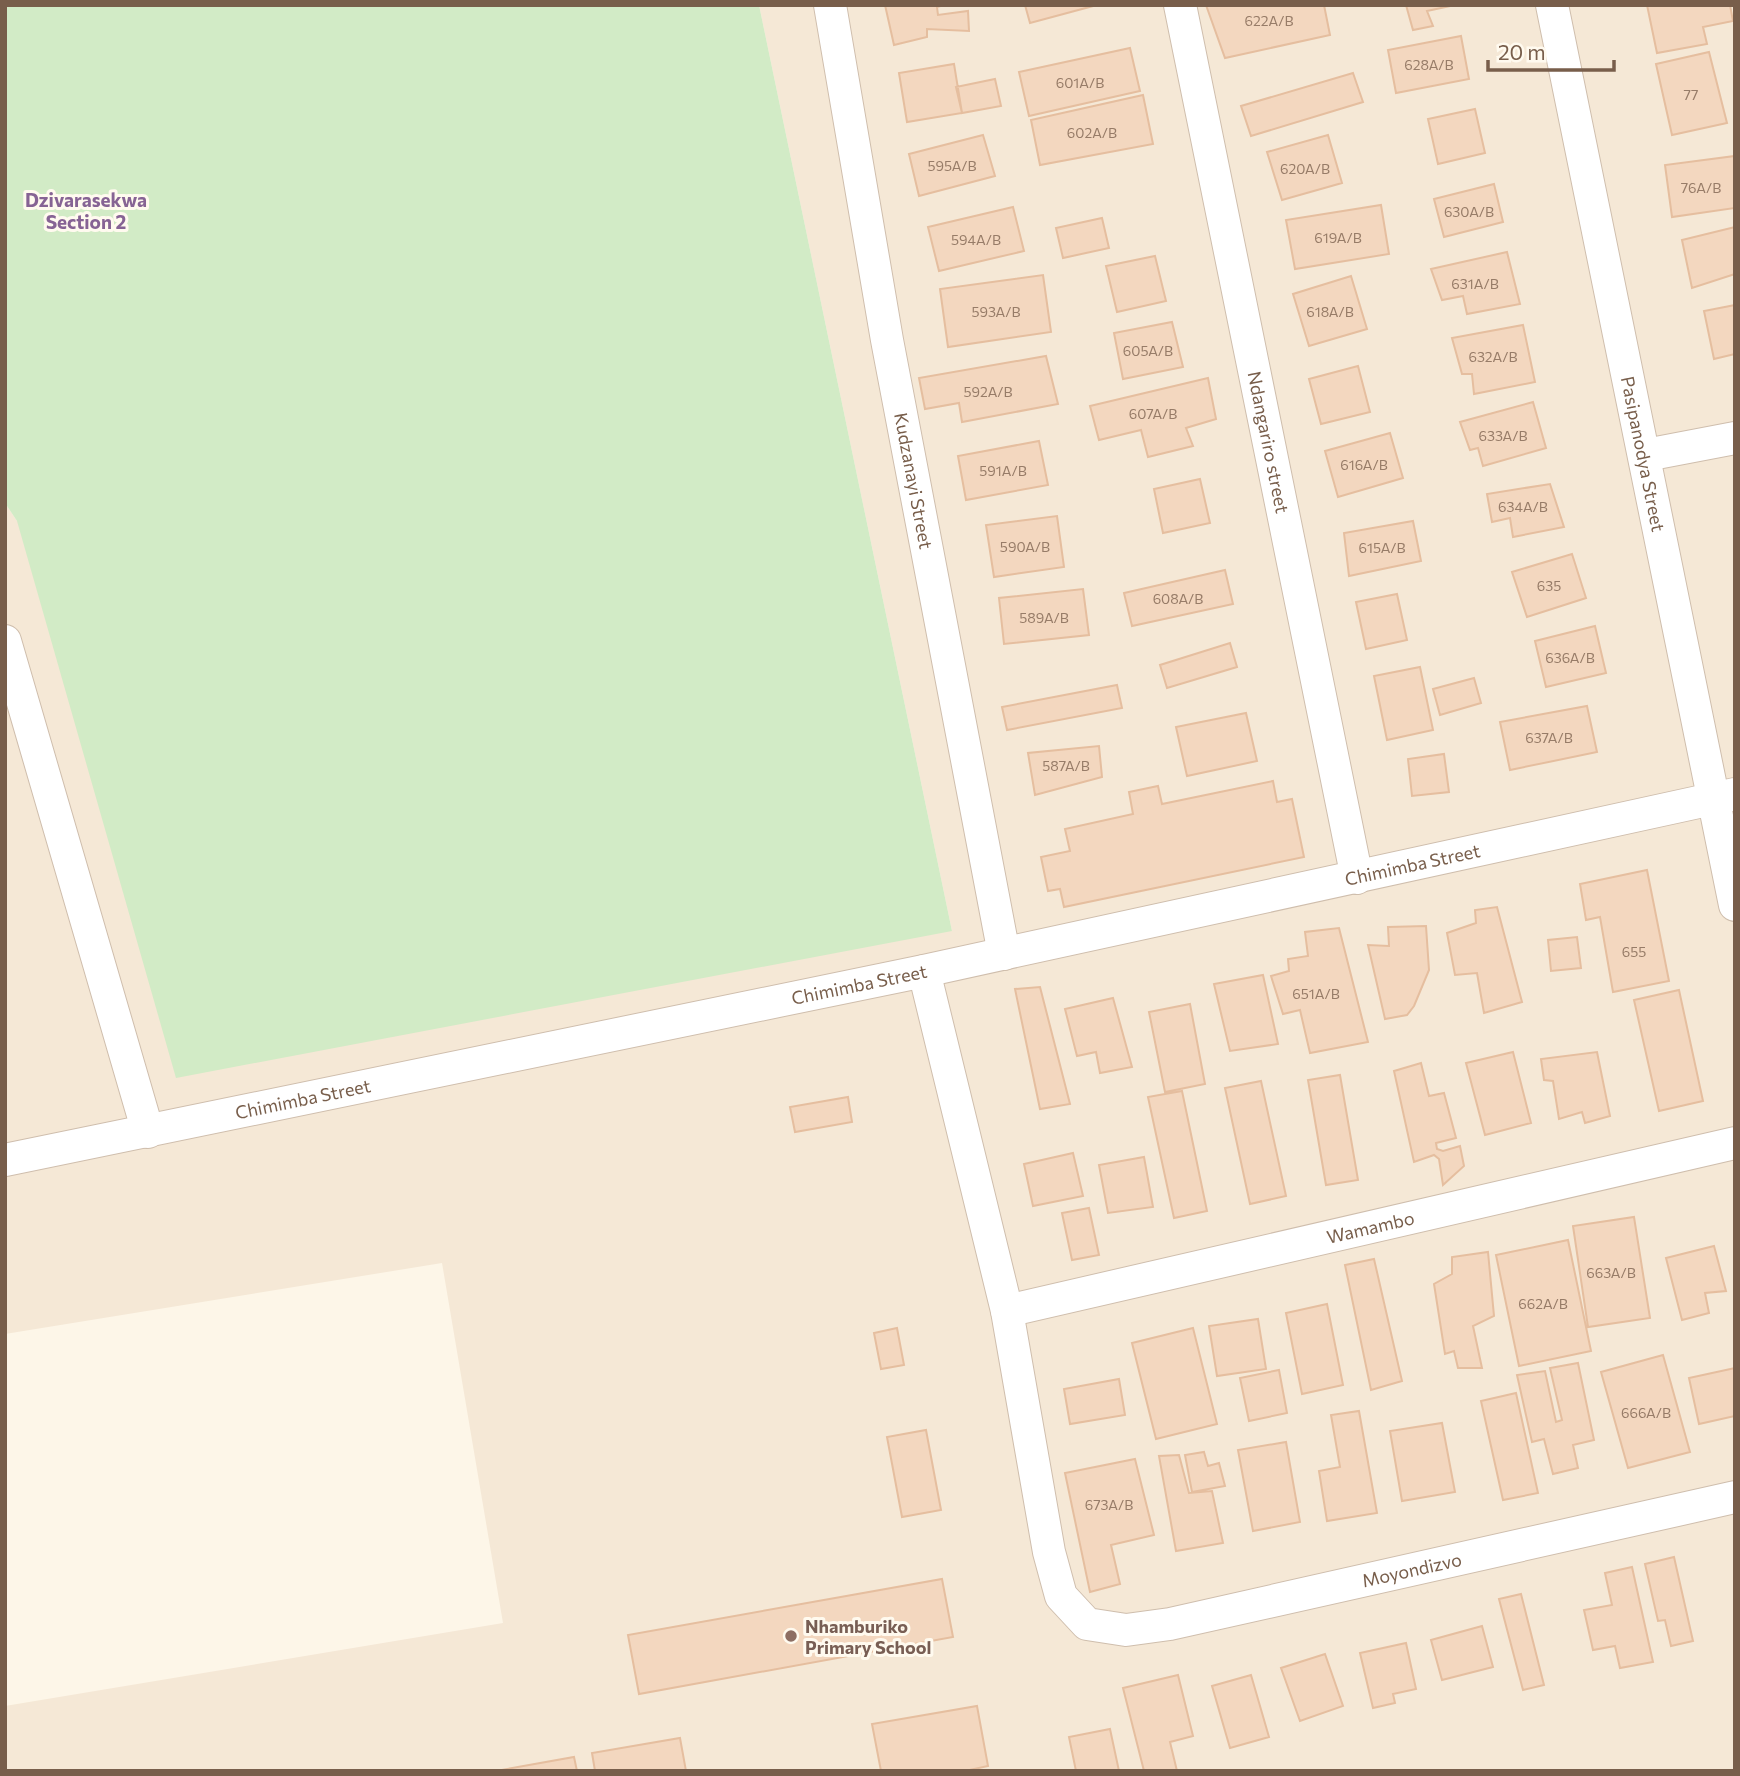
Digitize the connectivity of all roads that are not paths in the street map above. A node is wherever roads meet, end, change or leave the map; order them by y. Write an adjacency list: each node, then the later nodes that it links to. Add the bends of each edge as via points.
1 (830, 5): 10 (street, Kudzanayi Street, via 889,354)
2 (1180, 5): 8 (street, Ndangariro street)
3 (1552, 5): 5 (street, Pasipanodya Street)
4 (1735, 438): 5 (street)
5 (1646, 455): 7 (street, Pasipanodya Street)
6 (5, 641): 12 (street)
7 (1723, 796): 8 (street, Chimimba Street); 9 (street, Pasipanodya Street)
8 (1357, 878): 10 (street, Chimimba Street)
9 (1735, 905)
10 (1004, 954): 11 (street, Chimimba Street)
11 (924, 971): 12 (street, Chimimba Street); 15 (street)
12 (148, 1132): 14 (street, Chimimba Street)
13 (1735, 1143): 15 (street, Wamambo)
14 (5, 1160)
15 (1007, 1311): 16 (street, Moyondizvo, via 1049,1552 1061,1596 1087,1625 1126,1630 1170,1623)
16 (1735, 1497)

